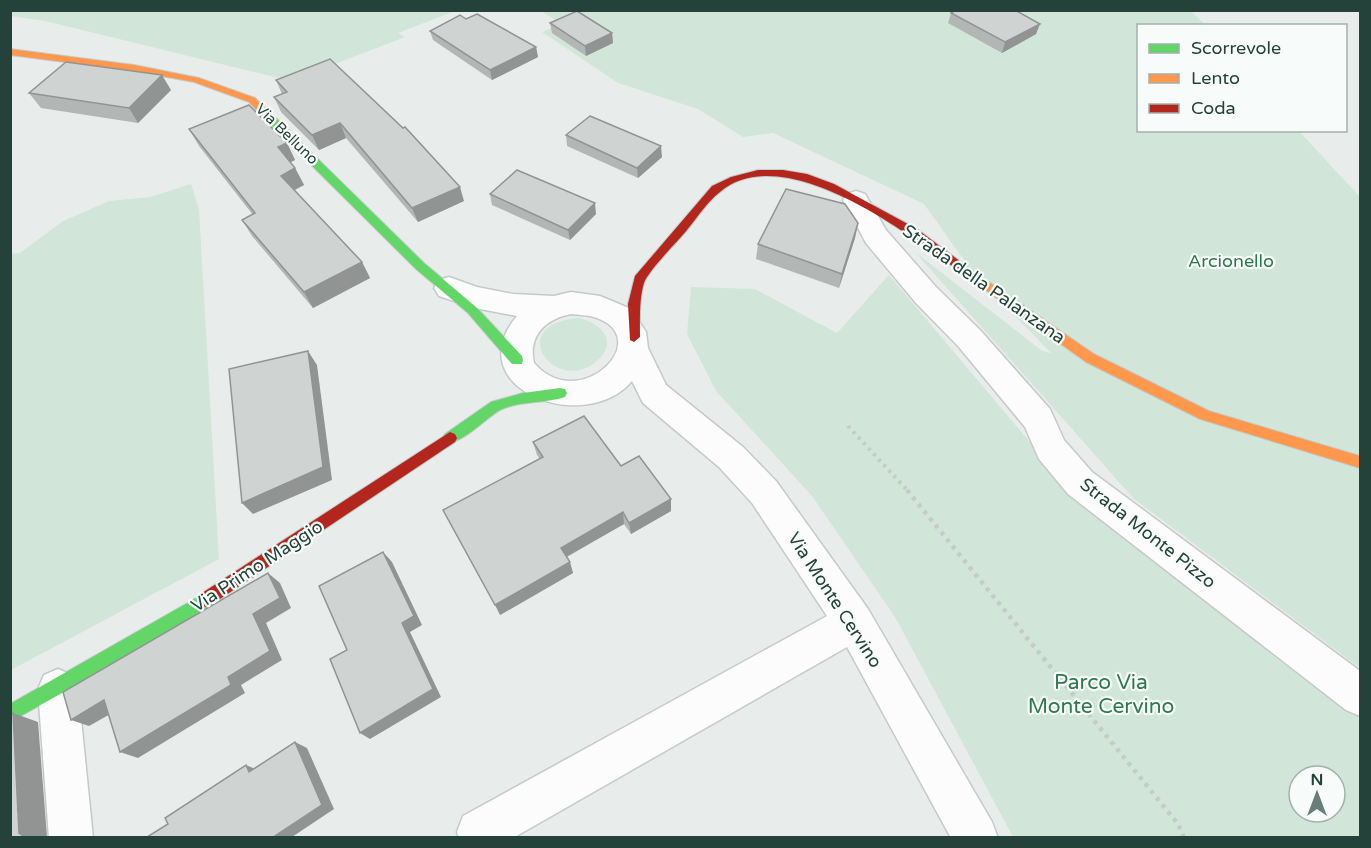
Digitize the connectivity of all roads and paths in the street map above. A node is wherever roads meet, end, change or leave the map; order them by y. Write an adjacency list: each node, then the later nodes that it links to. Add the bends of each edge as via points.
1 (10, 52): 4 (street, Via Belluno, via 130,68 227,88 252,100 420,266)
2 (856, 200): 3 (street, Strada della Palanzana, via 807,177 791,174 758,173 735,179 716,189); 13 (street, Strada della Palanzana, via 952,258 1090,358 1205,415); 16 (street, Strada Monte Pizzo, via 876,236 1038,419 1052,449 1080,483)
3 (639, 279): 5 (street); 6 (street, via 634,304)
4 (449, 288): 5 (street, Via Belluno, via 496,304); 7 (street, Via Belluno, via 500,337)
5 (562, 305): 6 (street, via 588,303 611,310 628,324); 7 (street, via 539,314 527,324 516,348)
6 (634, 343): 8 (street, via 629,363 620,375); 10 (street, Via Monte Cervino)
7 (518, 362): 9 (street, via 531,381); 11 (street, Via Primo Maggio)
8 (593, 390): 9 (street); 10 (street)
9 (560, 393): 11 (street, Via Primo Maggio)
10 (654, 394): 14 (street, Via Monte Cervino, via 731,456 764,492)
11 (496, 406): 15 (street, Via Primo Maggio, via 258,569)
12 (848, 426): 21 (path, via 901,482 1178,824)
13 (1360, 462)
14 (854, 622): 18 (street); 20 (street, Via Monte Cervino)
15 (58, 689): 17 (street, Via Primo Maggio); 19 (street)
16 (1360, 696)
17 (10, 714)
18 (479, 832)
19 (71, 837)
20 (976, 837)
21 (1184, 837)

